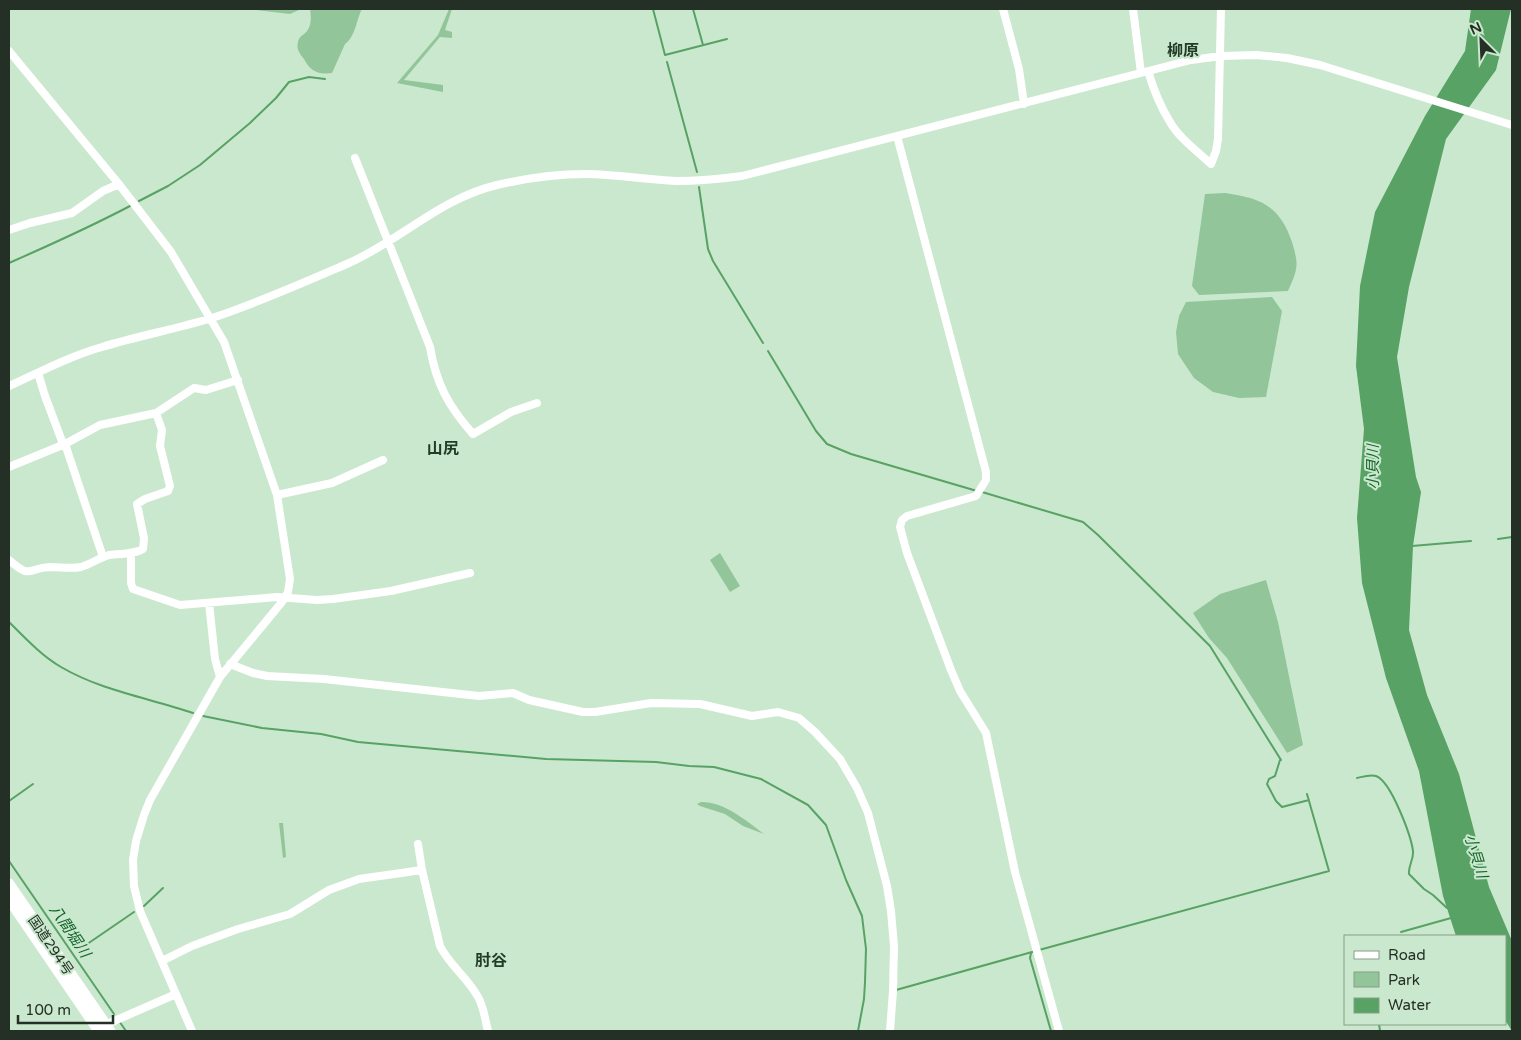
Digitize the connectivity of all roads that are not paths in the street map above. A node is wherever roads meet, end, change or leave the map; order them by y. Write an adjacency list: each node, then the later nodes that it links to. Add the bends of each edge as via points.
1 (1003, 9): 7 (street, via 1019,69)
2 (1133, 9): 6 (street)
3 (1221, 9): 5 (street)
4 (9, 51): 11 (street)
5 (1221, 56): 6 (street); 6 (street, via 1218,139 1211,164 1170,122); 8 (street, via 1256,55 1320,65)
6 (1144, 72): 7 (street)
7 (1024, 104): 9 (street)
8 (1512, 125)
9 (897, 136): 13 (street, via 769,170 725,178 676,181 589,174 519,180 456,199); 42 (street, via 986,472 983,488 976,496 907,516 900,526 955,681 986,733 1015,872)
10 (356, 158): 13 (street)
11 (118, 184): 12 (street, via 72,213); 14 (street, via 171,252)
12 (9, 230)
13 (389, 241): 14 (street, via 351,262); 18 (street, via 430,347 442,391 457,416 474,434 511,412)
14 (210, 318): 15 (street, via 100,347); 16 (street, via 224,342)
15 (38, 372): 17 (street); 20 (street, via 44,396)
16 (238, 380): 19 (street, via 206,390 190,389); 23 (street)
17 (9, 386)
18 (537, 403)
19 (156, 413): 20 (street, via 100,426); 24 (street, via 162,430 160,446 170,489 137,504 145,543 143,549)
20 (64, 444): 22 (street); 25 (street)
21 (383, 460): 23 (street, via 332,483)
22 (9, 466)
23 (277, 496): 28 (street, via 290,579)
24 (131, 553): 25 (street); 29 (street, via 131,583 135,591 180,605)
25 (103, 557): 26 (street, via 82,566 48,567 27,572)
26 (9, 560)
27 (470, 573): 28 (street, via 333,600)
28 (286, 597): 29 (street); 30 (street)
29 (209, 603): 31 (street)
30 (230, 664): 31 (street); 41 (street, via 267,676 480,696 513,693 529,700 583,712 638,704 674,703 707,705 742,715 778,712 799,718 840,759 868,813 887,886 893,929 894,991)
31 (220, 676): 36 (street, via 150,800 136,841 133,874 137,900)
32 (418, 844): 33 (street)
33 (422, 870): 36 (street, via 359,879 329,890 290,914 234,930); 40 (street, via 440,946 480,999)
34 (9, 884): 38 (highway, 国道294号)
35 (9, 899): 38 (highway, 国道294号)
36 (162, 960): 37 (street)
37 (176, 994): 38 (street); 39 (street)
38 (100, 1029)
39 (192, 1031)
40 (488, 1031)
41 (890, 1031)
42 (1059, 1031)

